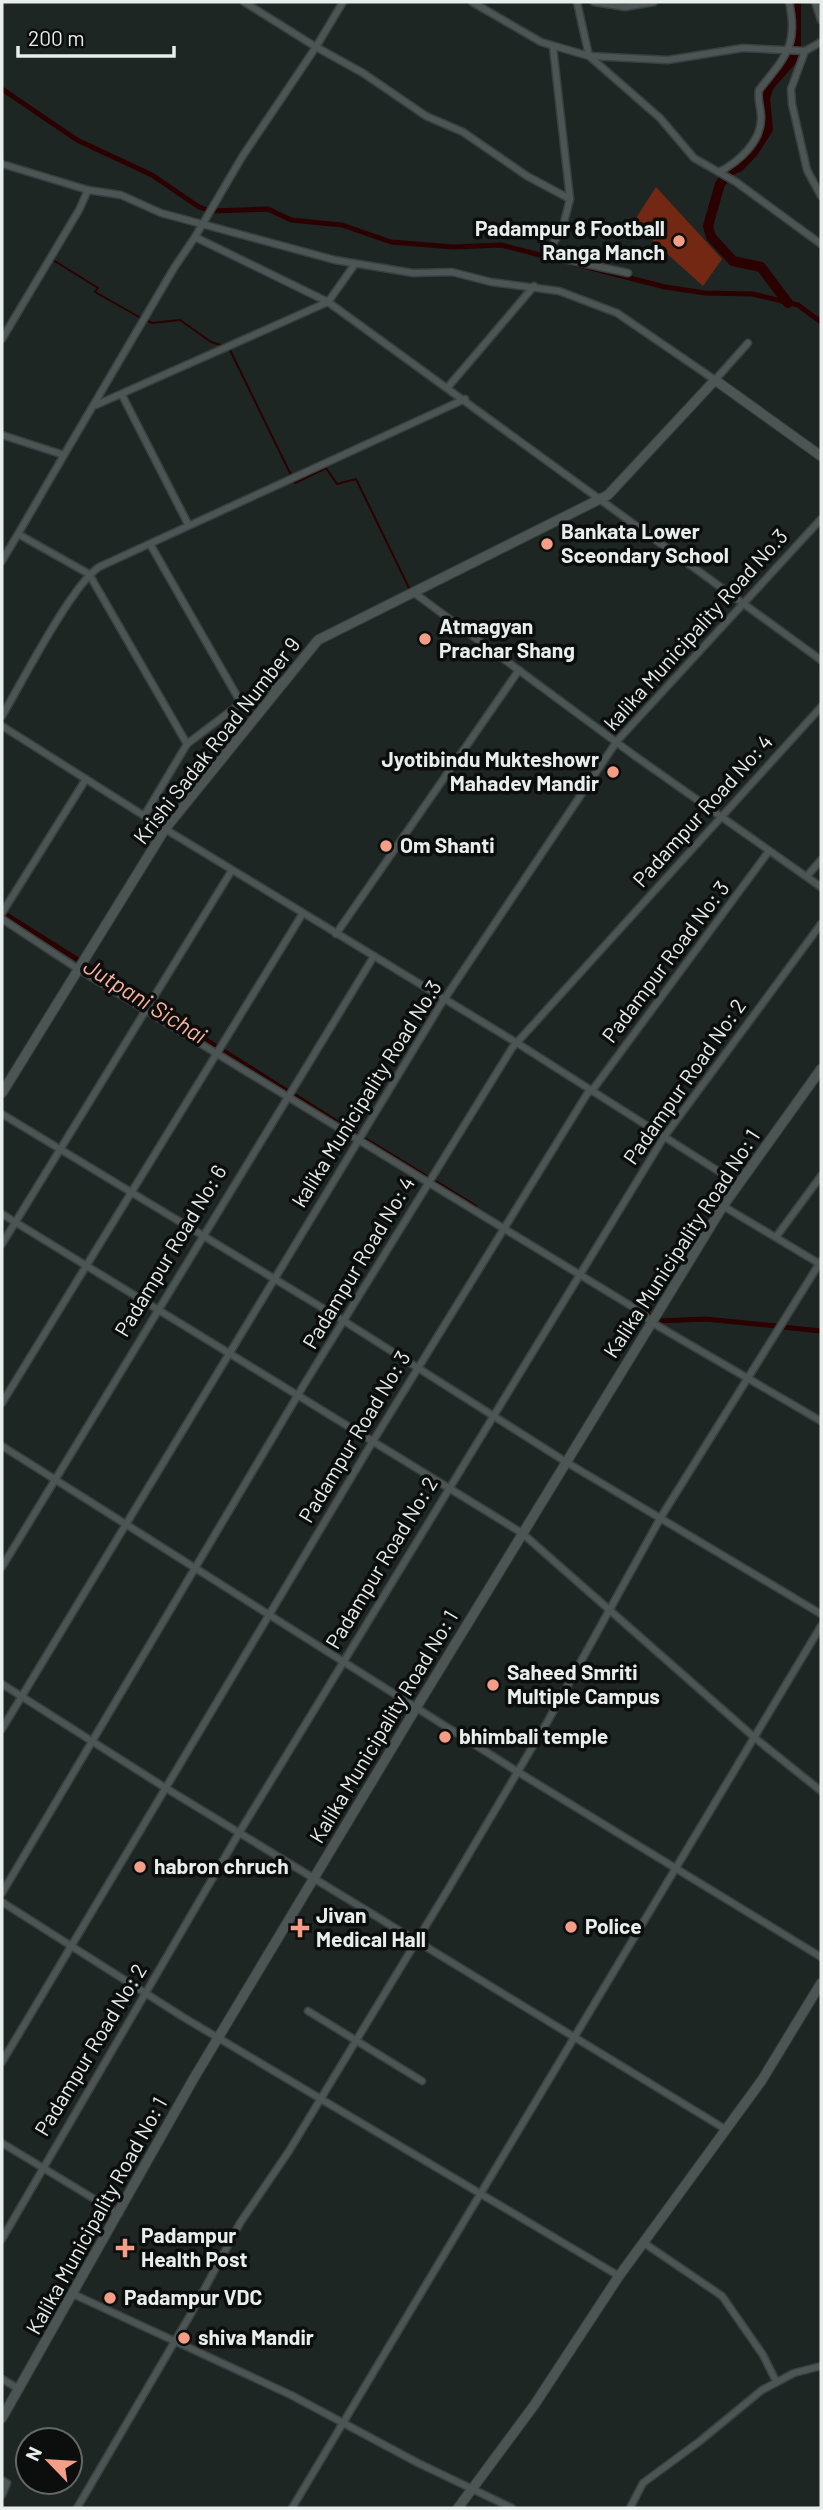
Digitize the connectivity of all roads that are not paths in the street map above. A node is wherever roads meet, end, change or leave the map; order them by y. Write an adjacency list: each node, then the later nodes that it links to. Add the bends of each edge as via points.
1 (244, 2): 11 (street)
2 (343, 2): 11 (street)
3 (472, 2): 12 (street)
4 (578, 2): 15 (street)
5 (594, 2): 6 (street, via 625,6)
6 (654, 2)
7 (789, 2): 13 (street)
8 (815, 2): 9 (street)
9 (821, 20)
10 (821, 42): 14 (street)
11 (316, 47): 20 (street); 21 (street)
12 (553, 47): 15 (street); 20 (street)
13 (790, 48): 14 (street); 15 (street, via 743,48 668,60); 17 (street, via 759,90 761,118 756,137 739,161)
14 (805, 51): 19 (street, via 791,89 792,104 807,170)
15 (589, 56): 17 (street, via 660,118 683,149)
16 (2, 164): 18 (street)
17 (719, 172): 23 (street)
18 (88, 190): 21 (street, via 121,195); 28 (street)
19 (821, 196)
20 (570, 199): 25 (street, via 559,237 545,255)
21 (203, 225): 22 (street); 24 (street)
22 (194, 240): 27 (street); 34 (street)
23 (821, 244)
24 (355, 264): 26 (street, via 413,273 452,272); 27 (street)
25 (628, 273)
26 (534, 286): 30 (street, via 617,313); 31 (street)
27 (328, 302): 31 (street); 32 (street)
28 (2, 339)
29 (748, 343): 30 (street)
30 (715, 380): 37 (street); 38 (street)
31 (448, 387): 33 (street)
32 (122, 395): 34 (street); 40 (street)
33 (463, 401): 38 (street); 40 (street)
34 (96, 405): 36 (street)
35 (2, 435): 36 (street)
36 (64, 455): 41 (street)
37 (821, 456)
38 (601, 499): 45 (street, Krishi Sadak Road Number 9); 46 (street)
39 (821, 519): 46 (street, kalika Municipality Road No.3)
40 (188, 524): 42 (street)
41 (18, 534): 43 (street); 44 (street)
42 (150, 544): 44 (street); 50 (street)
43 (2, 561)
44 (89, 574): 52 (street); 55 (street)
45 (411, 593): 48 (street); 49 (street, Krishi Sadak Road Number 9, via 318,640)
46 (744, 603): 47 (street); 54 (street, kalika Municipality Road No.3)
47 (821, 660)
48 (519, 670): 54 (street); 69 (street)
49 (286, 679): 50 (street); 59 (street, Krishi Sadak Road Number 9)
50 (242, 703): 55 (street)
51 (821, 706): 58 (street, Padampur Road No: 4)
52 (2, 716)
53 (2, 726): 56 (street)
54 (617, 741): 58 (street); 72 (street, kalika Municipality Road No.3)
55 (187, 744): 57 (street)
56 (86, 779): 57 (street); 65 (street)
57 (144, 816): 59 (street)
58 (722, 817): 60 (street); 74 (street, Padampur Road No: 4)
59 (165, 830): 62 (street); 71 (street, Krishi Sadak Road Number 9)
60 (769, 851): 63 (street); 77 (street, Padampur Road No: 3)
61 (821, 860): 63 (street)
62 (232, 870): 66 (street); 73 (street)
63 (807, 876): 64 (street)
64 (821, 887)
65 (2, 913)
66 (303, 913): 69 (street); 75 (street)
67 (2, 919): 71 (street)
68 (821, 924): 81 (street, Padampur Road No: 2)
69 (336, 934): 70 (street)
70 (374, 956): 72 (street); 79 (street, Padampur Road No: 6)
71 (78, 969): 73 (street); 78 (street, Krishi Sadak Road Number 9)
72 (444, 999): 74 (street); 82 (street, kalika Municipality Road No.3)
73 (145, 1009): 75 (street); 83 (street)
74 (517, 1043): 77 (street); 85 (street, Padampur Road No: 4)
75 (217, 1053): 79 (street); 87 (street)
76 (821, 1069): 86 (street, Kalika Municipality Road No: 1)
77 (590, 1091): 81 (street); 91 (street, Padampur Road No: 3)
78 (2, 1093)
79 (287, 1097): 82 (street); 92 (street, Padampur Road No: 6)
80 (2, 1114): 83 (street)
81 (664, 1136): 86 (street); 97 (street, Padampur Road No: 2)
82 (358, 1140): 85 (street); 98 (street, kalika Municipality Road No.3)
83 (58, 1150): 87 (street); 90 (street)
84 (821, 1176): 93 (street)
85 (428, 1182): 91 (street); 100 (street, Padampur Road No: 4)
86 (737, 1183): 88 (street, Kalika Municipality Road No: 1)
87 (130, 1194): 92 (street); 96 (street)
88 (723, 1206): 93 (street); 101 (street, Kalika Municipality Road No: 1)
89 (2, 1214): 90 (street)
90 (15, 1222): 94 (street); 96 (street)
91 (505, 1229): 97 (street); 103 (street, Padampur Road No: 3)
92 (201, 1236): 98 (street); 99 (street, Padampur Road No: 6)
93 (776, 1237): 95 (street)
94 (2, 1244)
95 (821, 1263): 104 (street)
96 (87, 1264): 99 (street); 106 (street)
97 (578, 1275): 101 (street); 107 (street, Padampur Road No: 2)
98 (273, 1279): 100 (street); 102 (street, kalika Municipality Road No.3)
99 (158, 1308): 102 (street); 112 (street, Padampur Road No: 6)
100 (344, 1321): 103 (street); 105 (street, Padampur Road No: 4)
101 (651, 1322): 104 (street); 111 (street, Kalika Municipality Road No: 1)
102 (228, 1352): 105 (street); 115 (street, kalika Municipality Road No.3)
103 (417, 1369): 107 (street); 109 (street, Padampur Road No: 3)
104 (749, 1377): 108 (street); 114 (street)
105 (298, 1395): 109 (street); 118 (street, Padampur Road No: 4)
106 (2, 1404)
107 (493, 1413): 111 (street); 113 (street, Padampur Road No: 2)
108 (821, 1421)
109 (373, 1442): 113 (street); 120 (street, Padampur Road No: 3)
110 (2, 1447): 112 (street)
111 (566, 1462): 114 (street); 116 (street, Kalika Municipality Road No: 1)
112 (53, 1480): 115 (street); 117 (street, Padampur Road No: 6)
113 (447, 1488): 116 (street); 123 (street, Padampur Road No: 2)
114 (662, 1517): 119 (street); 121 (street)
115 (126, 1525): 118 (street); 125 (street, kalika Municipality Road No.3)
116 (522, 1533): 119 (street); 126 (street, Kalika Municipality Road No: 1)
117 (2, 1567)
118 (194, 1569): 120 (street); 129 (street, Padampur Road No: 4)
119 (608, 1611): 128 (street); 130 (street)
120 (269, 1614): 123 (street); 131 (street, Padampur Road No: 3)
121 (821, 1614)
122 (821, 1626): 128 (street)
123 (344, 1659): 126 (street); 133 (street, Padampur Road No: 2)
124 (2, 1684): 125 (street)
125 (22, 1697): 127 (street, kalika Municipality Road No.3); 129 (street)
126 (416, 1708): 130 (street); 135 (street, Kalika Municipality Road No: 1)
127 (2, 1729)
128 (755, 1738): 132 (street); 134 (street)
129 (92, 1739): 131 (street); 136 (street, Padampur Road No: 4)
130 (518, 1772): 134 (street); 138 (street)
131 (164, 1787): 133 (street); 139 (street, Padampur Road No: 3)
132 (821, 1791)
133 (239, 1833): 135 (street); 142 (street, Padampur Road No: 2)
134 (675, 1867): 140 (street); 144 (street)
135 (313, 1878): 138 (street); 145 (street, Kalika Municipality Road No: 1)
136 (2, 1893)
137 (2, 1902): 139 (street)
138 (417, 1939): 144 (street); 146 (street)
139 (69, 1946): 142 (street); 147 (street, Padampur Road No: 3)
140 (821, 1957)
141 (821, 1983): 150 (street, via 762,2080)
142 (144, 1994): 145 (street); 152 (street, Padampur Road No: 2)
143 (308, 2011): 146 (street)
144 (574, 2035): 150 (street); 153 (street)
145 (218, 2039): 149 (street); 154 (street, Kalika Municipality Road No: 1)
146 (356, 2040): 148 (street); 149 (street)
147 (2, 2062)
148 (422, 2081)
149 (320, 2098): 153 (street); 159 (street, via 220,2256)
150 (725, 2129): 156 (street)
151 (2, 2143): 152 (street)
152 (42, 2167): 154 (street); 155 (street, Padampur Road No: 2)
153 (478, 2194): 157 (street); 165 (street)
154 (119, 2214): 158 (street, Kalika Municipality Road No: 1)
155 (2, 2239)
156 (644, 2244): 157 (street); 162 (street, via 722,2296 764,2355)
157 (619, 2276): 167 (street, via 535,2404)
158 (74, 2294): 159 (street); 163 (street, Kalika Municipality Road No: 1)
159 (176, 2339): 165 (street); 169 (street)
160 (821, 2366): 162 (street)
161 (2, 2379): 163 (street)
162 (776, 2381): 173 (street, via 643,2483)
163 (19, 2389): 164 (street, Kalika Municipality Road No: 1)
164 (2, 2418)
165 (342, 2420): 167 (street); 170 (street)
166 (2, 2480): 168 (street, via 7,2483)
167 (472, 2488): 171 (street); 172 (street)
168 (2, 2495)
169 (76, 2508)
170 (292, 2508)
171 (458, 2508)
172 (512, 2508)
173 (630, 2508)

